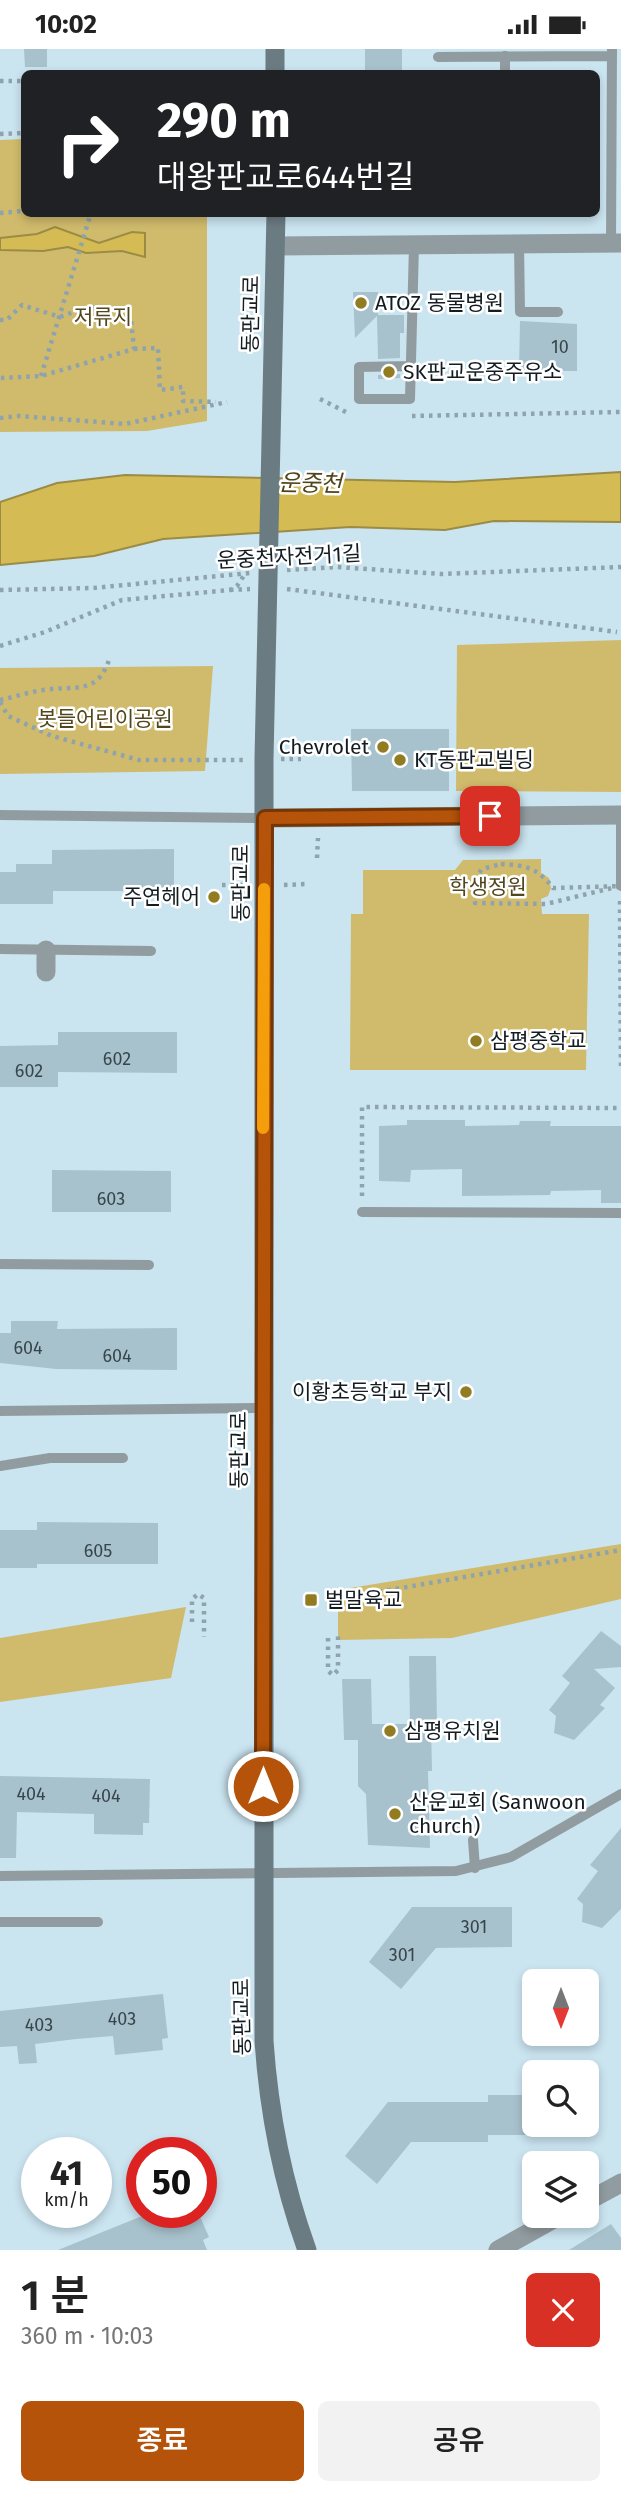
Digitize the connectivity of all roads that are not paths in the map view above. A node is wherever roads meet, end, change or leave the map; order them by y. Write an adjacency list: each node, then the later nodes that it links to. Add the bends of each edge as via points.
1 (275, 49): 5 (main road)
2 (612, 52): 4 (lane); 9 (lane)
3 (438, 57): 4 (lane)
4 (505, 57): 6 (lane)
5 (275, 70)
6 (505, 70)
7 (276, 217): 11 (main road, 동판교로)
8 (519, 244): 9 (street); 10 (street); 12 (lane, via 520,312)
9 (616, 244)
10 (414, 245): 11 (street); 13 (lane)
11 (276, 246): 16 (main road, 동판교로)
12 (558, 313)
13 (411, 366): 13 (lane, via 411,399 359,399 359,367)
14 (0, 815): 16 (lane)
15 (621, 817): 16 (street); 17 (lane)
16 (265, 818): 26 (main road, 동판교로)
17 (620, 886)
18 (0, 949): 19 (lane)
19 (46, 950): 20 (lane); 21 (street)
20 (151, 951)
21 (46, 972)
22 (362, 1212): 23 (lane)
23 (621, 1213)
24 (0, 1264): 25 (lane)
25 (149, 1265)
26 (261, 1408): 27 (lane); 33 (main road, 동판교로)
27 (0, 1411)
28 (123, 1458): 29 (lane, via 50,1458)
29 (0, 1466)
30 (621, 1794): 32 (lane, via 511,1857)
31 (473, 1840): 32 (lane)
32 (475, 1868): 33 (lane)
33 (263, 1873): 34 (lane); 40 (main road, 동판교로, via 267,2090 282,2174)
34 (0, 1876)
35 (0, 1922): 36 (lane)
36 (98, 1922)
37 (621, 2183): 38 (street)
38 (599, 2195)
39 (538, 2228): 41 (street)
40 (307, 2250)
41 (498, 2250)

